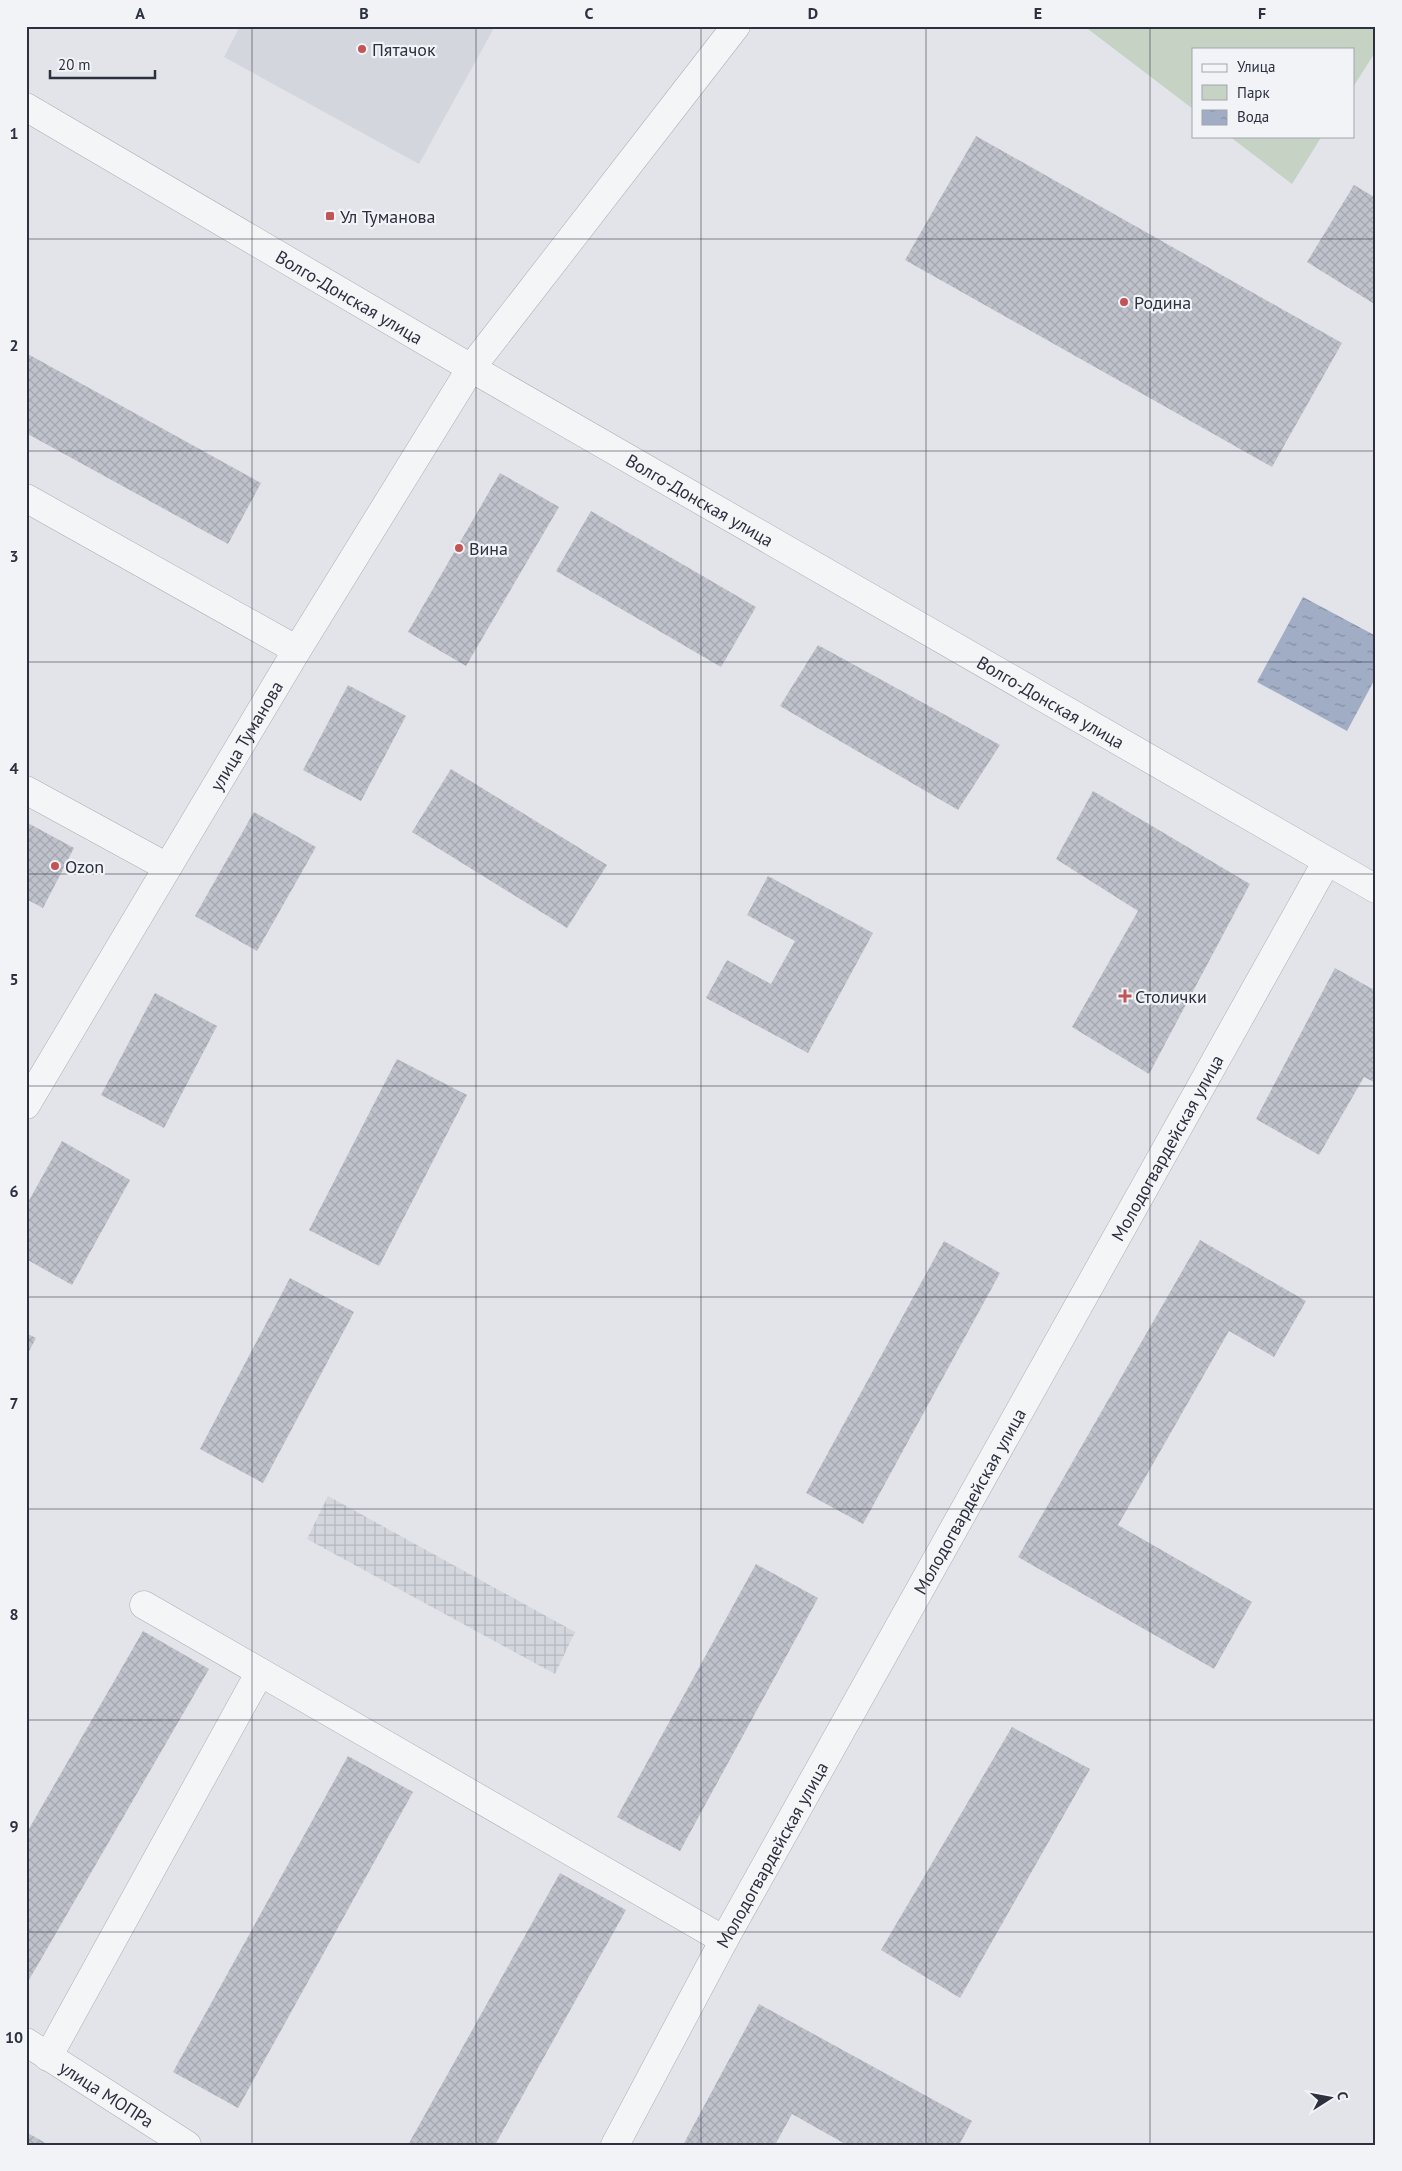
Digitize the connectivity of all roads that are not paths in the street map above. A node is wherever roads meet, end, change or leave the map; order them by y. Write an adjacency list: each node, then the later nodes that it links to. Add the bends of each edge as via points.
1 (736, 26): 3 (street, улица Туманова)
2 (26, 106): 3 (street, Волго-Донская улица)
3 (470, 368): 5 (street, улица Туманова); 7 (street, Волго-Донская улица)
4 (26, 498): 5 (street)
5 (297, 650): 8 (street, улица Туманова)
6 (26, 790): 8 (street)
7 (1327, 861): 9 (street, Волго-Донская улица); 13 (street, Молодогвардейская улица)
8 (167, 867): 10 (street, улица Туманова)
9 (1376, 889)
10 (26, 1105)
11 (144, 1605): 12 (street)
12 (260, 1672): 13 (street); 14 (street)
13 (724, 1940): 16 (street, Молодогвардейская улица)
14 (37, 2050): 15 (street, улица МОПРа)
15 (187, 2145)
16 (616, 2145)

